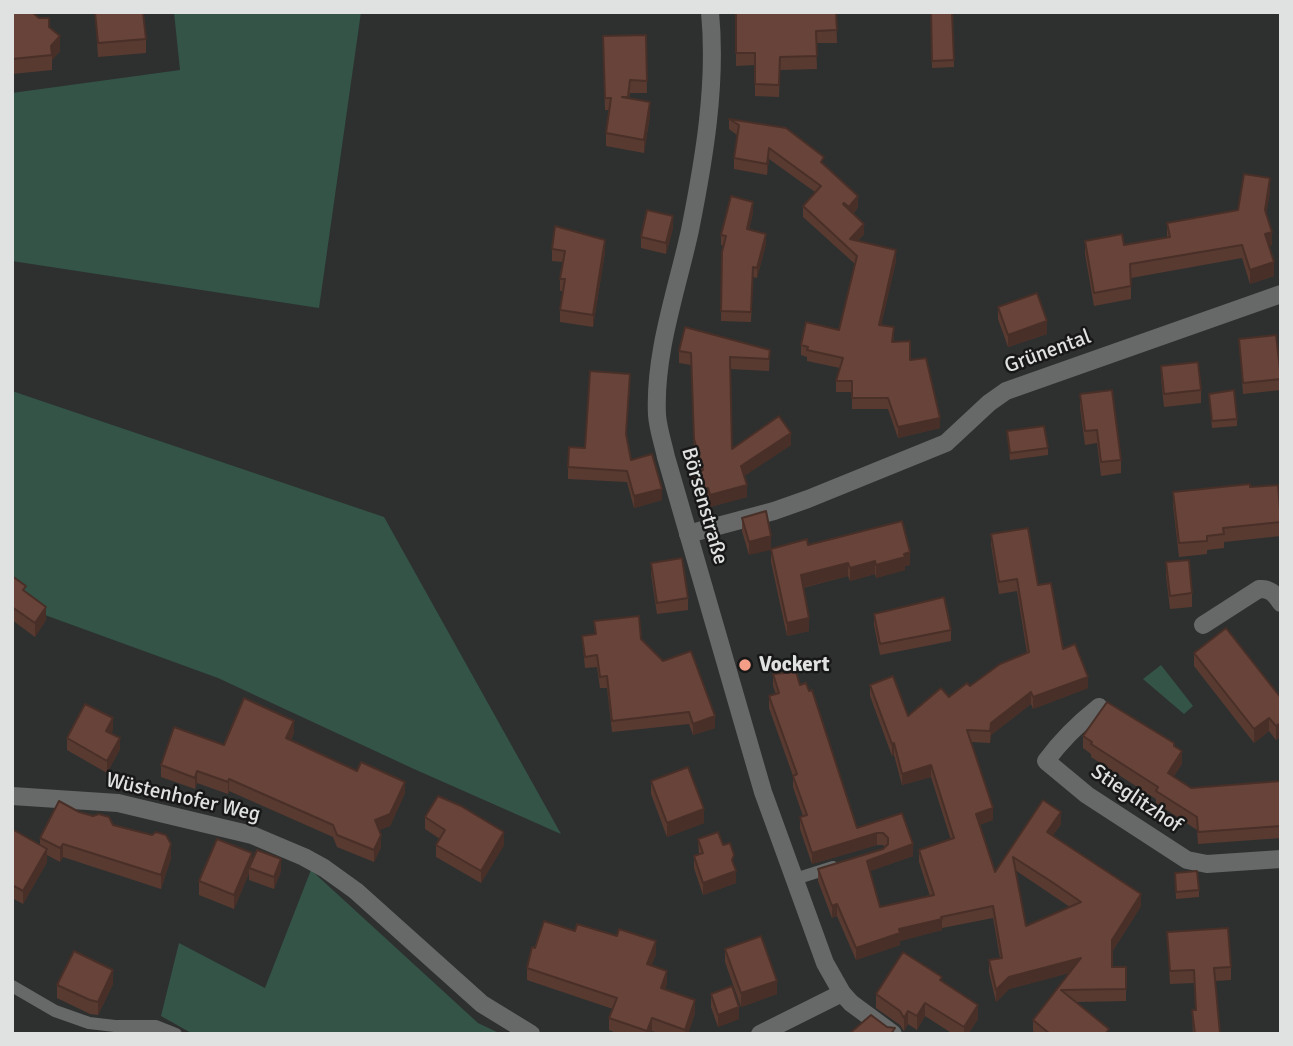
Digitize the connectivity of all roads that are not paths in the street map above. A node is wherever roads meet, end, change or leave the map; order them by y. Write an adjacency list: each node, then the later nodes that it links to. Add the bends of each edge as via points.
1 (710, 12): 3 (street, Börsenstraße, via 712,75 704,143 658,386 657,416)
2 (1281, 294): 3 (street, Grünental, via 1006,391 946,443 774,511)
3 (688, 534): 10 (street, Börsenstraße, via 763,792)
4 (1281, 603): 5 (street, via 1266,588 1259,589)
5 (1203, 625)
6 (1099, 707): 8 (street, Stieglitzhof, via 1078,723 1046,761 1087,795 1186,860 1207,864)
7 (12, 796): 14 (street, Wüstenhofer Weg, via 118,803 253,835 304,857 356,891 482,1004)
8 (1281, 859)
9 (844, 864): 10 (lane)
10 (795, 879): 12 (street, Börsenstraße, via 825,963)
11 (12, 986): 13 (lane, via 55,1011 89,1023 156,1026)
12 (842, 993): 15 (street); 16 (street, Börsenstraße)
13 (176, 1034)
14 (531, 1034)
15 (760, 1034)
16 (893, 1034)

